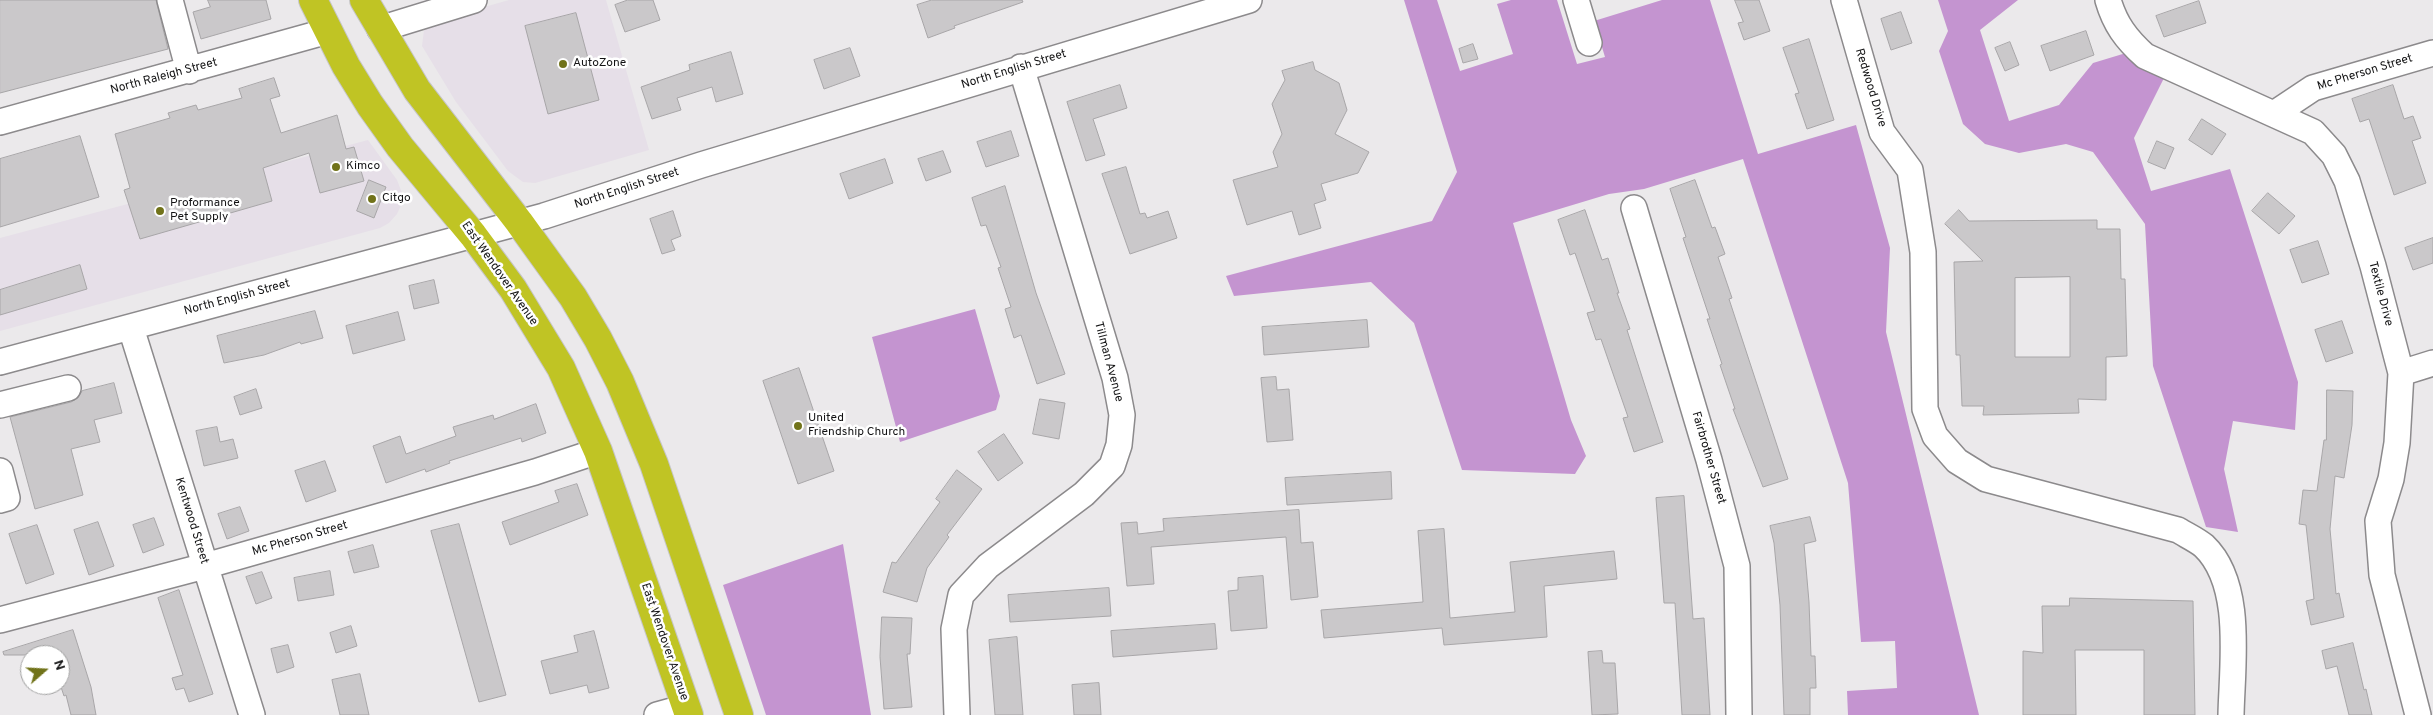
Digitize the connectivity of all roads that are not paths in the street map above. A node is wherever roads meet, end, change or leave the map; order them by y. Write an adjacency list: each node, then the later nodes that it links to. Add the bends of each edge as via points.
1 (170, 0): 14 (street)
2 (313, 0): 10 (highway, East Wendover Avenue)
3 (364, 0): 9 (highway)
4 (474, 0): 9 (street)
5 (1249, 0): 13 (street, North English Street)
6 (1576, 0): 11 (street)
7 (1844, 0): 37 (street, Redwood Drive, via 1882,132 1910,170 1923,252 1924,409 1935,436 1957,461 1986,479 2178,530 2204,546 2224,573 2232,603)
8 (2108, 0): 15 (street, Textile Drive, via 2113,17 2127,40 2145,56)
9 (380, 30): 18 (highway, via 417,90)
10 (328, 31): 14 (street, North Raleigh Street); 19 (highway, East Wendover Avenue, via 370,105 400,147)
11 (1589, 43)
12 (2433, 53): 15 (street, Mc Pherson Street, via 2313,88)
13 (1021, 67): 18 (street, North English Street); 35 (street, Tillman Avenue, via 1115,378 1122,415 1119,445 1112,466 1084,494 988,566 961,595 954,629)
14 (189, 71): 16 (street, North Raleigh Street)
15 (2274, 114): 23 (street, Textile Drive, via 2313,132 2334,155 2343,172 2373,266)
16 (0, 122)
17 (1634, 208): 36 (street, Fairbrother Street, via 1737,566)
18 (519, 222): 19 (street, North English Street); 34 (highway, via 573,297 620,382 654,464)
19 (473, 235): 20 (street, North English Street); 26 (highway, East Wendover Avenue, via 539,330 582,411)
20 (131, 328): 21 (street, North English Street); 29 (street, Kentwood Street)
21 (0, 362)
22 (2433, 364): 23 (street)
23 (2400, 373): 38 (street, Textile Drive, via 2394,461 2378,521 2382,575)
24 (68, 388): 25 (street)
25 (0, 405)
26 (598, 451): 29 (street, Mc Pherson Street); 31 (highway, East Wendover Avenue)
27 (0, 471): 28 (street)
28 (3, 499)
29 (205, 566): 30 (street, Mc Pherson Street); 32 (street, Kentwood Street)
30 (0, 620)
31 (688, 711): 33 (street)
32 (252, 715)
33 (657, 715)
34 (740, 715)
35 (957, 715)
36 (1739, 715)
37 (2231, 715)
38 (2418, 715)

